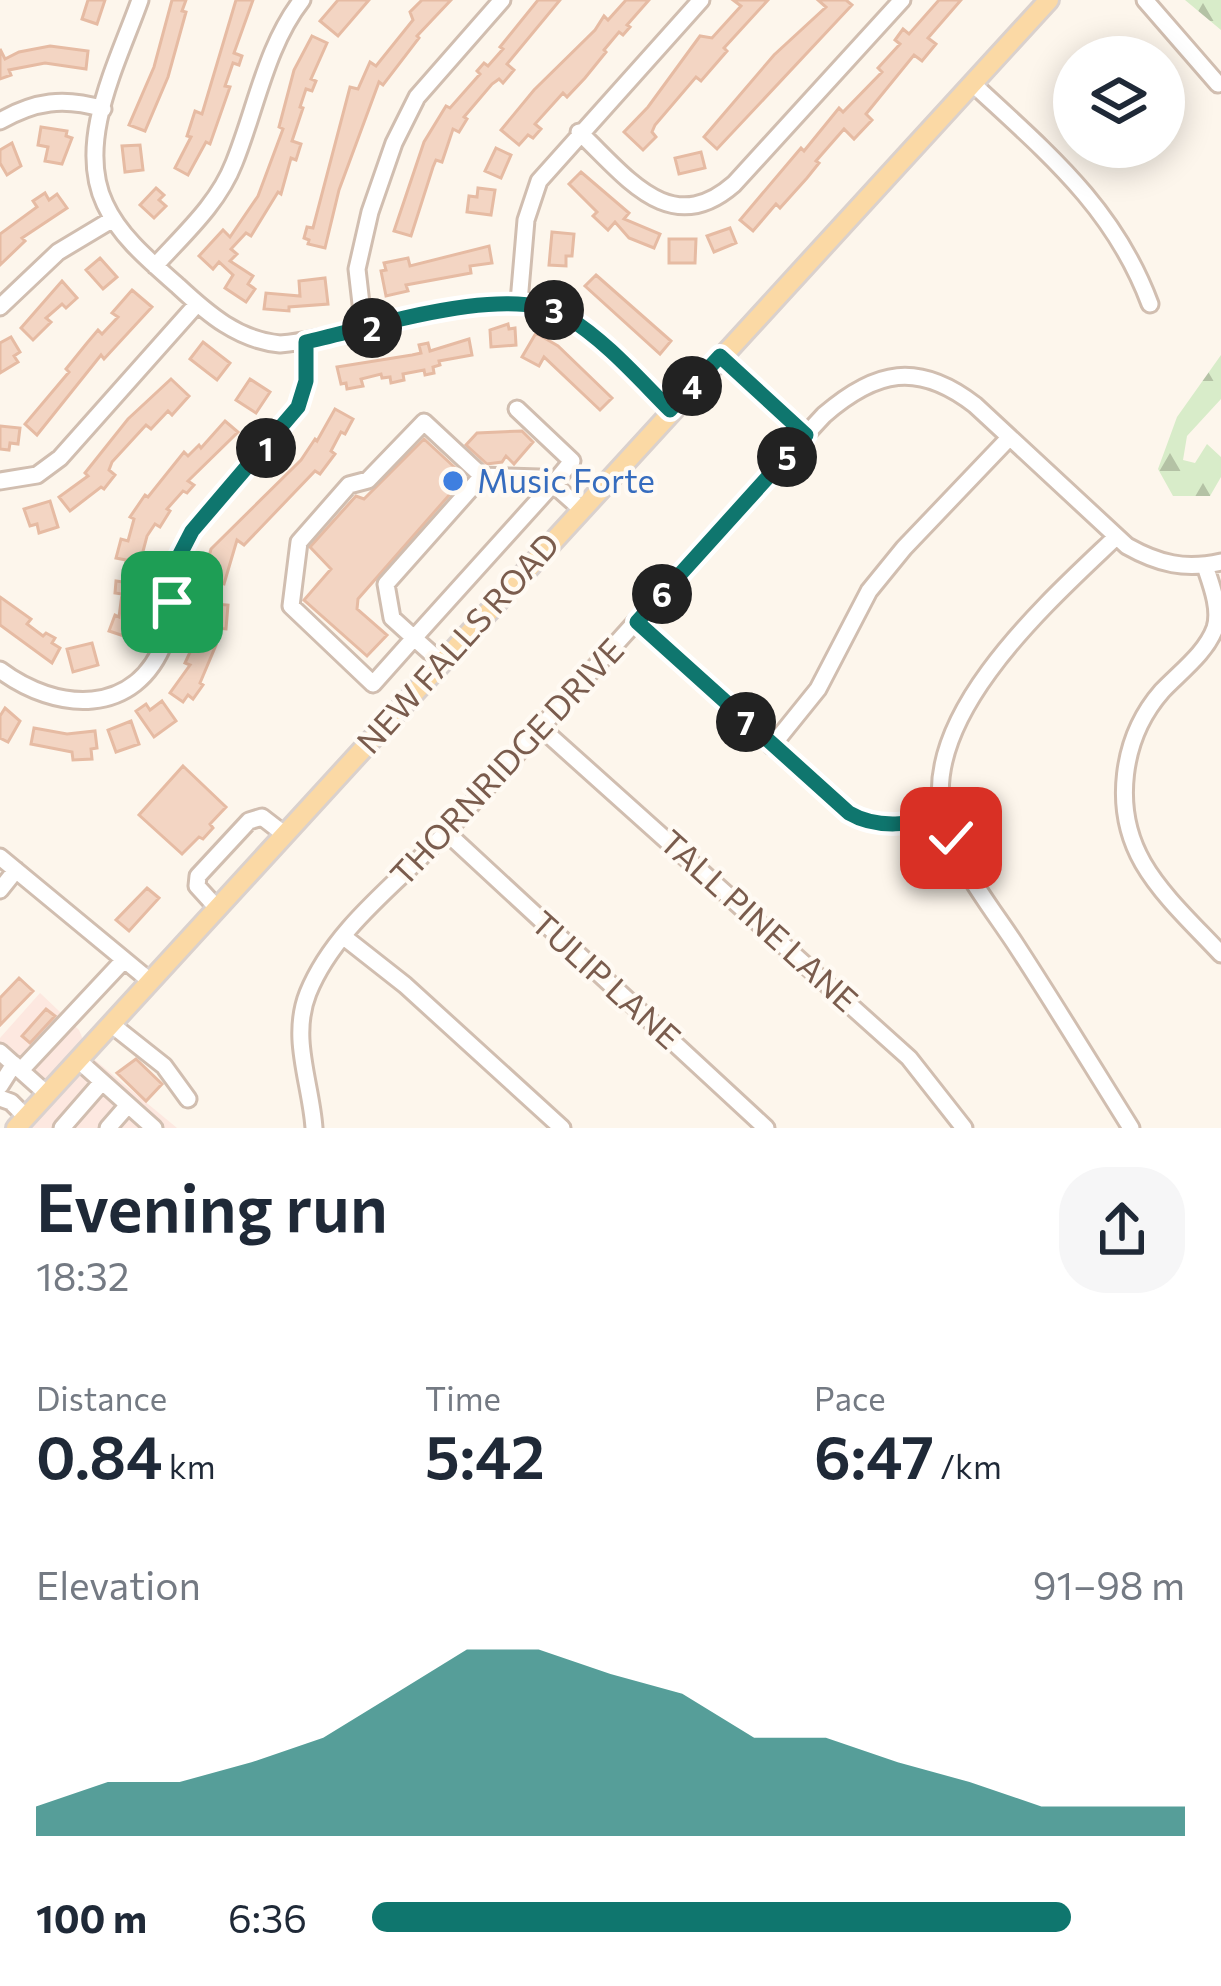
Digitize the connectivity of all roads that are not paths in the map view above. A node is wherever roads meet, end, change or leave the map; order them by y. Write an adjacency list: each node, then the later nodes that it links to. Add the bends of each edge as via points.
1 (140, 0): 10 (street)
2 (302, 0): 14 (street, via 278,38 220,192)
3 (502, 0): 19 (street, via 417,97 394,143 359,255)
4 (701, 0): 12 (street)
5 (902, 0): 12 (street, via 734,184 700,207 649,196)
6 (1049, 0): 8 (main road, NEW FALLS ROAD)
7 (1145, 0): 9 (street)
8 (973, 83): 17 (street, via 1105,215); 21 (main road, NEW FALLS ROAD)
9 (1218, 84)
10 (104, 109): 11 (street, via 54,100); 13 (street, via 94,159)
11 (0, 121)
12 (579, 132): 15 (street, via 532,198)
13 (113, 219): 14 (street); 18 (street, via 58,252)
14 (155, 266): 16 (street)
15 (519, 302): 19 (street); 23 (street, via 568,317)
16 (197, 304): 20 (street, via 246,336); 27 (street, via 60,458 37,475)
17 (1150, 304)
18 (0, 307)
19 (364, 330): 20 (street)
20 (306, 342): 35 (street, via 298,407 181,550 169,627 148,670 114,694 81,702 40,694)
21 (720, 356): 23 (main road, NEW FALLS ROAD); 24 (street)
22 (517, 409): 28 (street, via 572,461)
23 (670, 410): 29 (main road, NEW FALLS ROAD)
24 (806, 435): 25 (street, THORNRIDGE DRIVE, via 860,387 903,376 947,385); 32 (street, THORNRIDGE DRIVE)
25 (1009, 438): 30 (street, THORNRIDGE DRIVE); 37 (street, via 869,591 818,689)
26 (482, 476): 28 (street); 33 (street, via 386,584 392,618); 33 (street, via 424,422 368,480 349,485 299,542 291,606 374,684)
27 (0, 481)
28 (553, 484): 29 (street); 33 (street)
29 (580, 508): 34 (main road, NEW FALLS ROAD)
30 (1115, 537): 31 (street, THORNRIDGE DRIVE, via 1166,564); 38 (street, via 1012,640 969,703 947,755)
31 (1213, 564): 46 (street, via 1215,630 1139,726 1125,797 1143,862)
32 (637, 622): 36 (street, THORNRIDGE DRIVE); 37 (street)
33 (414, 638): 34 (street)
34 (442, 662): 40 (main road, NEW FALLS ROAD)
35 (0, 670)
36 (540, 727): 39 (street, THORNRIDGE DRIVE); 66 (street, TALL PINE LANE, via 897,1047)
37 (772, 746): 38 (street, via 857,818 890,824)
38 (944, 816): 67 (street, via 978,887)
39 (446, 832): 45 (street, THORNRIDGE DRIVE); 65 (street, TULIP LANE)
40 (284, 834): 44 (main road, NEW FALLS ROAD); 44 (street, via 262,817 250,821 199,876 197,886)
41 (0, 858): 42 (street)
42 (16, 870): 43 (street); 47 (street)
43 (0, 890)
44 (217, 908): 48 (main road, NEW FALLS ROAD)
45 (344, 937): 63 (street, THORNRIDGE DRIVE, via 302,1014); 64 (street)
46 (1221, 954)
47 (124, 960): 48 (street); 52 (street)
48 (150, 982): 49 (main road, NEW FALLS ROAD)
49 (111, 1024): 51 (main road, NEW FALLS ROAD); 57 (street, via 164,1066)
50 (0, 1052): 52 (street)
51 (78, 1060): 53 (street); 55 (main road, NEW FALLS ROAD)
52 (17, 1067): 54 (street); 55 (street)
53 (103, 1082): 58 (street); 60 (street)
54 (0, 1086)
55 (47, 1094): 59 (main road, NEW FALLS ROAD)
56 (0, 1098): 59 (street)
57 (188, 1100)
58 (128, 1105): 61 (street); 62 (street)
59 (21, 1122)
60 (62, 1128)
61 (108, 1128)
62 (154, 1128)
63 (314, 1128)
64 (562, 1128)
65 (766, 1128)
66 (964, 1128)
67 (1131, 1128)

